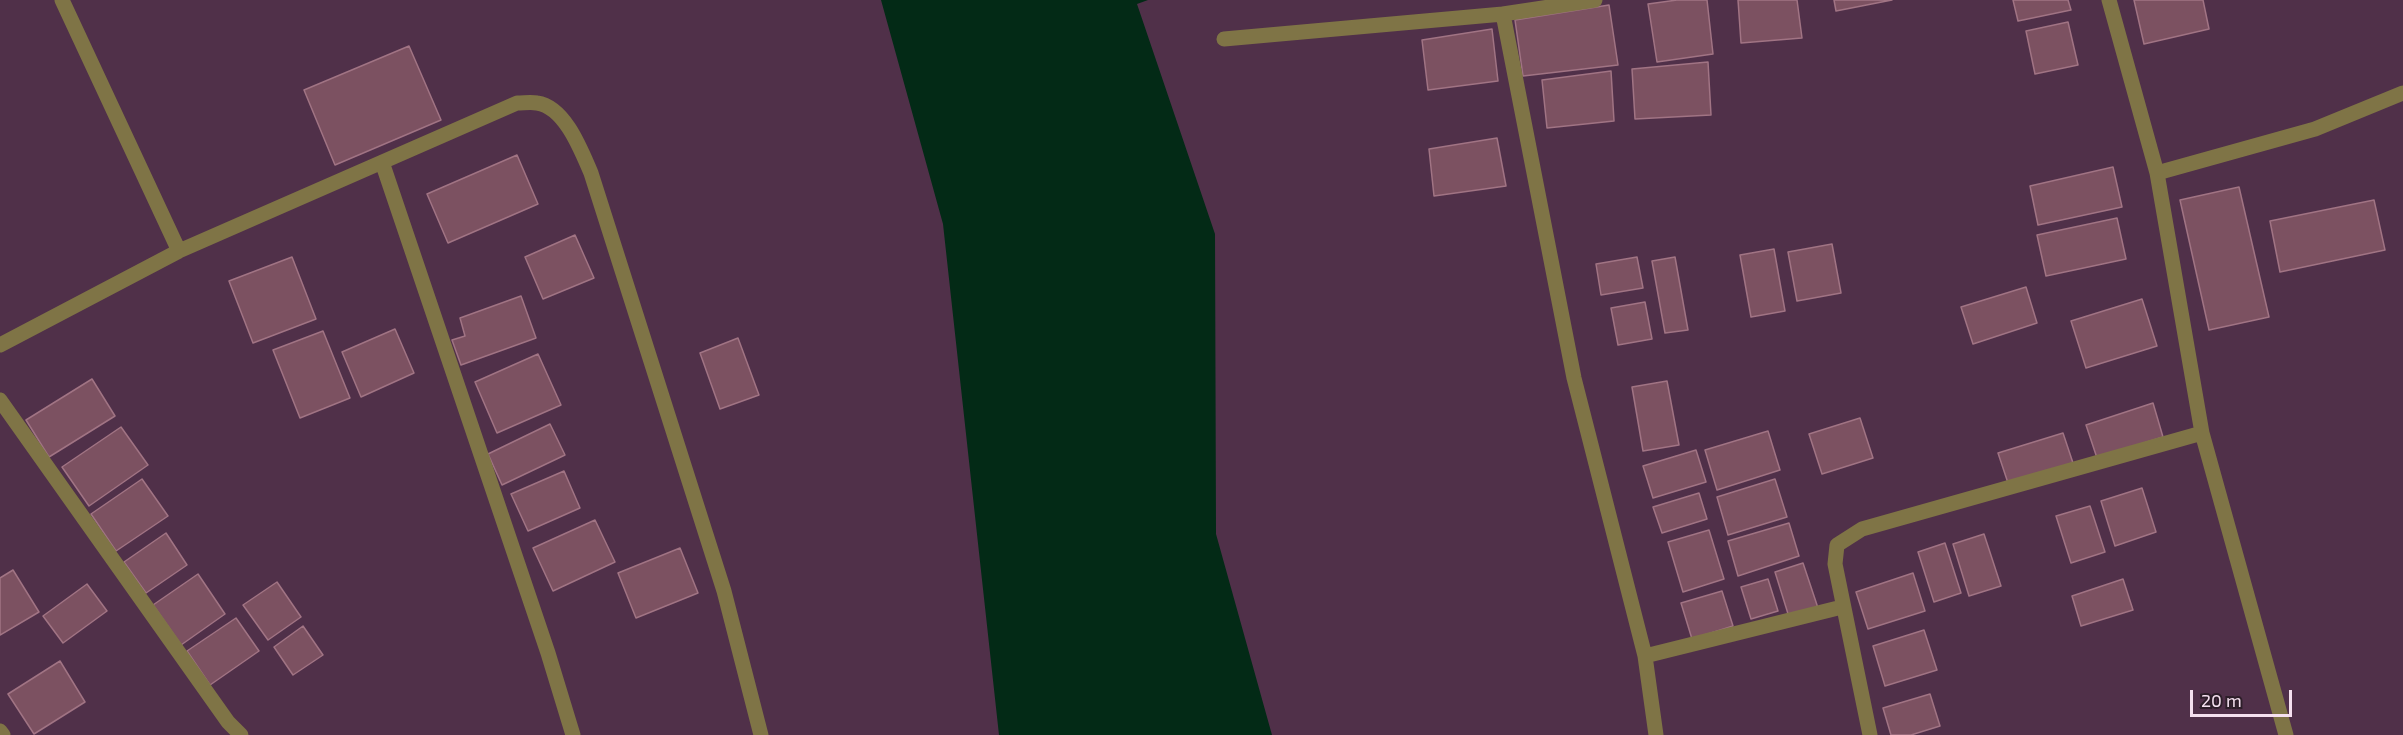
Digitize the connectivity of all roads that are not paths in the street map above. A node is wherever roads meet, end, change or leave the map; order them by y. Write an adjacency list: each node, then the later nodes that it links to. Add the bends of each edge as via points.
1 (62, 0): 10 (street)
2 (1595, 0): 4 (street)
3 (2109, 0): 9 (street)
4 (1564, 2): 5 (street)
5 (1503, 14): 6 (street); 15 (street, via 1574,378)
6 (1224, 39)
7 (2403, 93): 9 (street, via 2315,129)
8 (382, 162): 10 (street); 19 (street); 20 (street, via 517,103 538,103 554,109 575,138 591,173 724,591)
9 (2157, 173): 13 (street)
10 (178, 251): 11 (street)
11 (0, 345)
12 (0, 400): 18 (street)
13 (2202, 433): 14 (street, via 1862,529 1837,545 1835,564); 23 (street)
14 (1842, 607): 15 (street); 22 (street)
15 (1645, 656): 21 (street)
16 (0, 731): 17 (street)
17 (3, 735)
18 (241, 735)
19 (573, 735)
20 (761, 735)
21 (1656, 735)
22 (1870, 735)
23 (2286, 735)

